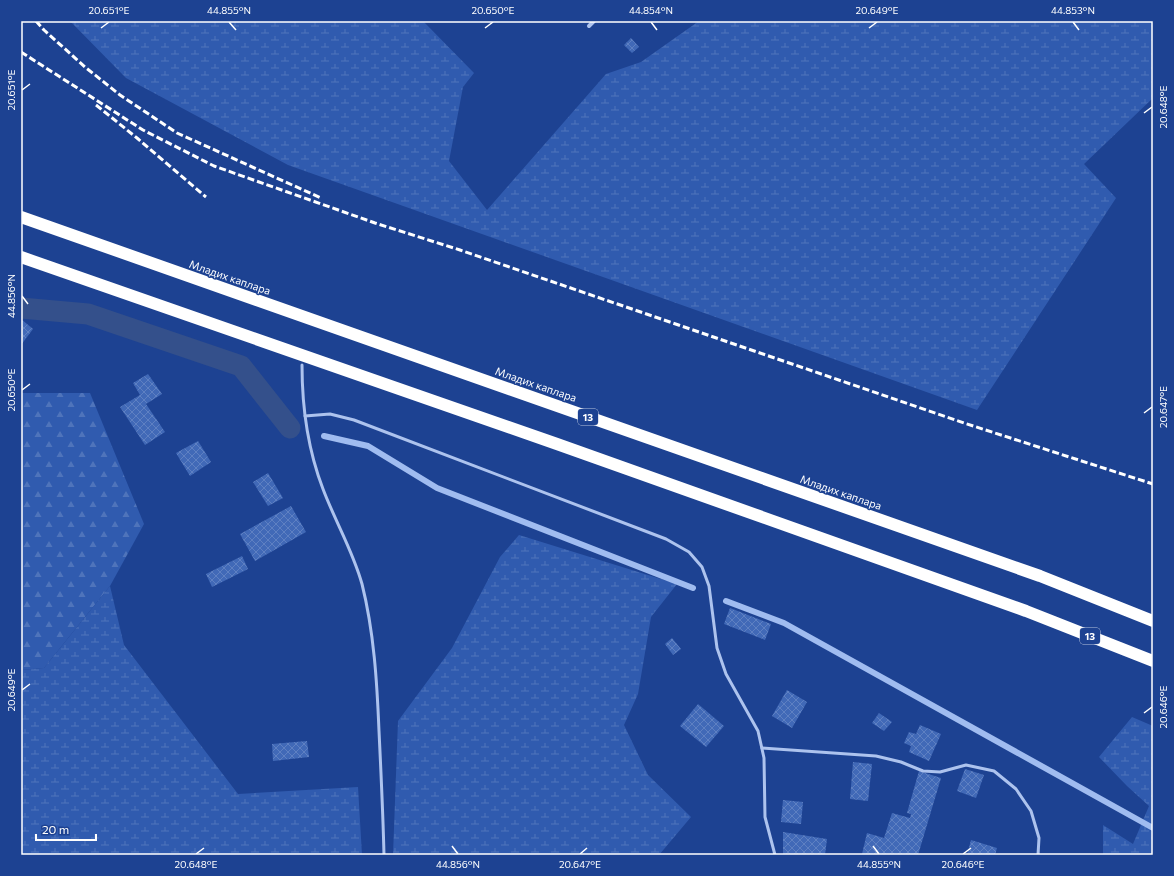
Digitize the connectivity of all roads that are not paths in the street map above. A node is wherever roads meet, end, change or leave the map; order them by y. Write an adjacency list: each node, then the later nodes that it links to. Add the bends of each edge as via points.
1 (594, 21): 2 (street)
2 (589, 26)
3 (21, 217): 7 (highway, Младих каплара / 13, via 1040,576)
4 (21, 257): 8 (highway, 13, via 565,446 1026,611)
5 (302, 365): 6 (lane)
6 (305, 416): 9 (lane, via 330,414 354,420 666,539 689,552 702,567 709,586 717,648 726,674 758,731); 10 (lane, via 313,460 323,490 352,553 369,619 377,684)
7 (1153, 621)
8 (1153, 661)
9 (762, 748): 11 (lane, via 765,817); 12 (lane, via 876,756 923,771 940,772 966,765 994,771 1016,789 1031,811 1039,838)
10 (384, 855)
11 (775, 855)
12 (1038, 855)

